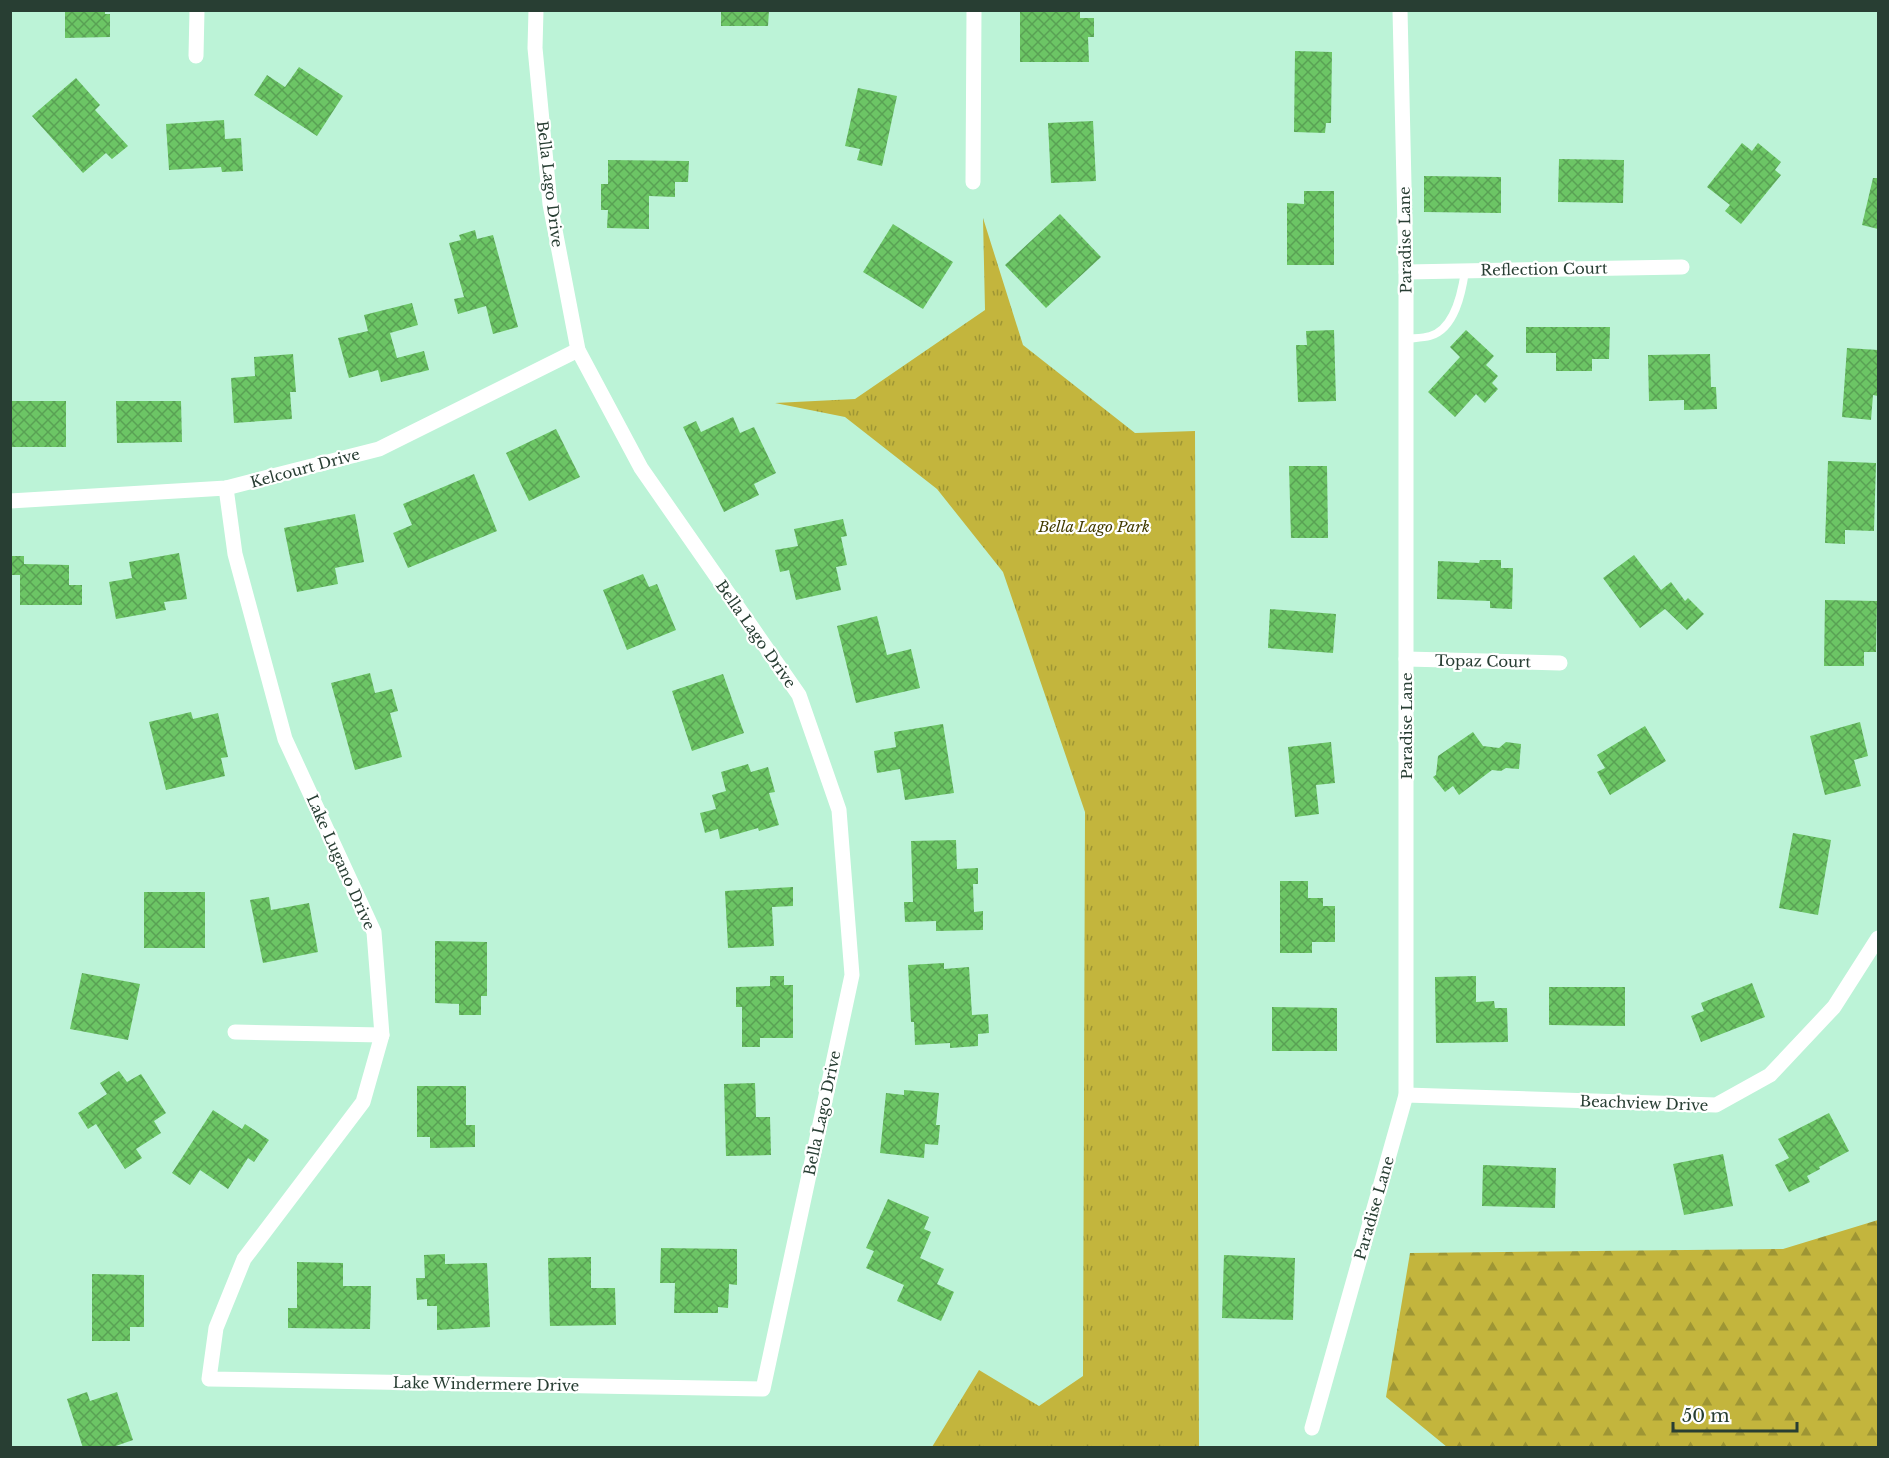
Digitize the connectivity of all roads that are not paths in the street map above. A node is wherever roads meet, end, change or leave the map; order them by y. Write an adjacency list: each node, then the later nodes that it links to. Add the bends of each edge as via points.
1 (197, 10): 5 (street)
2 (536, 10): 11 (street, Bella Lago Drive, via 535,48 550,204)
3 (974, 10): 6 (street)
4 (1400, 10): 9 (street, Paradise Lane)
5 (196, 56)
6 (973, 182)
7 (1682, 267): 8 (street, Reflection Court)
8 (1465, 271): 9 (street, Reflection Court); 10 (lane, via 1456,310 1444,326 1432,336)
9 (1406, 272): 10 (street, Paradise Lane)
10 (1406, 339): 14 (street, Paradise Lane)
11 (578, 350): 12 (street, Kelcourt Drive, via 379,449); 21 (street, Bella Lago Drive, via 641,468 799,695 839,810 852,975)
12 (226, 488): 13 (street, Kelcourt Drive); 18 (street, Lake Lugano Drive, via 235,554 285,739 374,932)
13 (10, 501)
14 (1406, 659): 15 (street, Topaz Court); 19 (street, Paradise Lane)
15 (1560, 663)
16 (1878, 938): 19 (street, Beachview Drive, via 1834,1007 1770,1075 1716,1105)
17 (235, 1032): 18 (street)
18 (382, 1035): 20 (street, Lake Lugano Drive, via 363,1102 244,1259 216,1328)
19 (1406, 1095): 22 (street, Paradise Lane)
20 (209, 1378): 21 (street, Lake Windermere Drive)
21 (763, 1389)
22 (1312, 1428)

